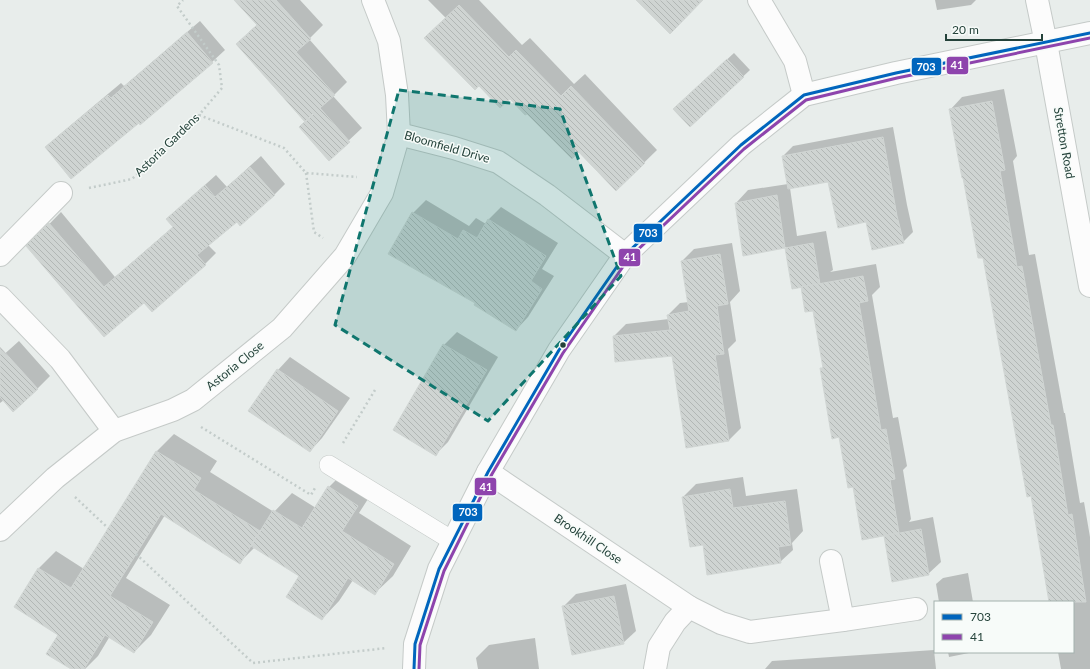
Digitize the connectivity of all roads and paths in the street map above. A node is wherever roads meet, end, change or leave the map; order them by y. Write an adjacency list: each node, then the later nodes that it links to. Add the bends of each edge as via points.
1 (183, 0): 8 (path, Astoria Gardens, via 177,6 220,65 222,88)
2 (374, 0): 9 (street, Bloomfield Drive, via 389,41)
3 (759, 0): 7 (street, via 795,61)
4 (1036, 0): 6 (street, Stretton Road)
5 (1090, 33): 6 (street)
6 (1046, 43): 7 (street, via 896,73); 16 (street, Stretton Road)
7 (804, 95): 14 (street, via 741,145)
8 (199, 115): 10 (path, via 284,148); 12 (path, Astoria Gardens, via 132,179)
9 (399, 134): 11 (street, Astoria Close); 14 (street, Bloomfield Drive, via 498,162 547,195)
10 (306, 173): 11 (path); 15 (path, via 314,232)
11 (386, 180): 15 (street, Astoria Close, via 382,193)
12 (61, 193): 13 (street)
13 (0, 255)
14 (625, 255): 22 (street, via 558,350)
15 (345, 256): 19 (street, Astoria Close, via 282,328 193,400)
16 (1090, 286)
17 (0, 297): 20 (street, via 60,359)
18 (375, 390): 21 (path)
19 (173, 410): 20 (street, Astoria Close); 21 (path, via 311,495)
20 (114, 432): 23 (street, Astoria Close)
21 (329, 465): 26 (lane)
22 (488, 472): 26 (street); 29 (street, Brookhill Close)
23 (55, 478): 24 (path); 25 (street, Astoria Close)
24 (108, 528)
25 (0, 530)
26 (453, 541): 32 (street, via 439,569)
27 (136, 554): 32 (path, via 252,663)
28 (831, 561): 31 (street)
29 (689, 607): 31 (street, Brookhill Close, via 720,623 750,632); 34 (street, via 675,622 659,647)
30 (916, 609): 31 (street, Brookhill Close)
31 (843, 620)
32 (415, 644): 33 (street)
33 (414, 669)
34 (655, 669)

